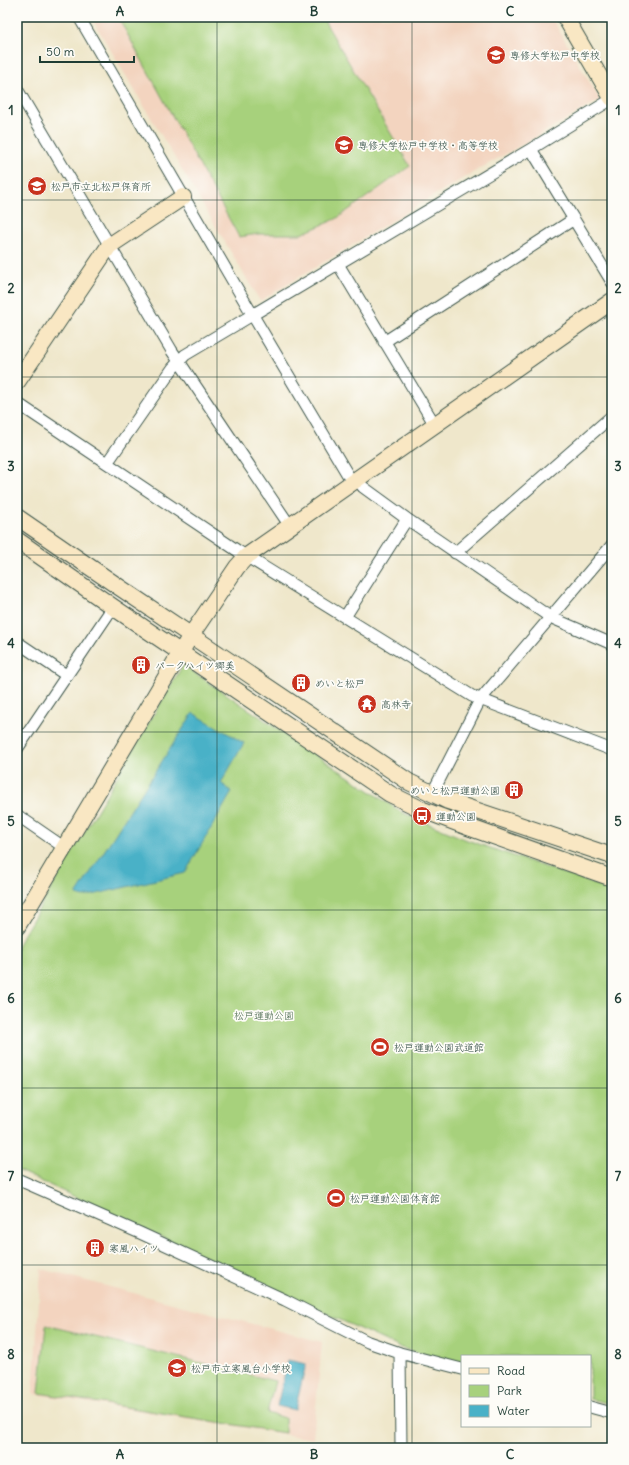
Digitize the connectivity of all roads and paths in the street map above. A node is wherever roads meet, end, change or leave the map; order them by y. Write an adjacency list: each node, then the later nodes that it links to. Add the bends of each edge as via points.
1 (79, 17): 6 (street)
2 (565, 17): 4 (street)
3 (17, 89): 8 (street)
4 (612, 98): 5 (street)
5 (531, 149): 7 (street); 9 (street)
6 (183, 197): 8 (street); 12 (street)
7 (574, 219): 10 (street); 13 (street)
8 (109, 246): 14 (street); 15 (street)
9 (338, 264): 12 (street); 13 (street)
10 (612, 282)
11 (612, 301): 18 (street)
12 (252, 314): 14 (street); 20 (street)
13 (384, 342): 18 (street)
14 (178, 361): 19 (street); 23 (street)
15 (17, 382)
16 (17, 403): 19 (street)
17 (612, 416): 26 (street)
18 (434, 425): 20 (street)
19 (107, 463): 27 (street)
20 (355, 480): 22 (street); 23 (street)
21 (17, 517): 28 (street)
22 (407, 519): 26 (street); 30 (street)
23 (290, 526): 27 (street)
24 (17, 540): 29 (street)
25 (612, 545): 31 (street)
26 (455, 553): 31 (street)
27 (247, 556): 30 (street); 32 (street, via 237,566)
28 (116, 585): 29 (street); 32 (street)
29 (109, 604): 35 (street); 36 (street)
30 (345, 617): 37 (street)
31 (550, 617): 34 (street); 37 (street)
32 (191, 635): 35 (street); 41 (street, via 409,782)
33 (17, 642): 36 (street)
34 (612, 644)
35 (181, 653): 44 (street, via 390,794 433,815); 45 (street)
36 (66, 675): 38 (street)
37 (480, 700): 40 (street); 41 (street)
38 (21, 735): 39 (street)
39 (17, 749)
40 (612, 750)
41 (432, 794): 43 (street)
42 (17, 816): 45 (street)
43 (508, 821): 44 (street); 46 (street)
44 (502, 840): 47 (street)
45 (65, 848): 48 (street)
46 (612, 856)
47 (612, 878)
48 (17, 928)
49 (17, 1179): 50 (street, via 285,1300 368,1342)
50 (400, 1353): 51 (street); 54 (street)
51 (461, 1368)
52 (591, 1407): 53 (street)
53 (612, 1413)
54 (401, 1448)

